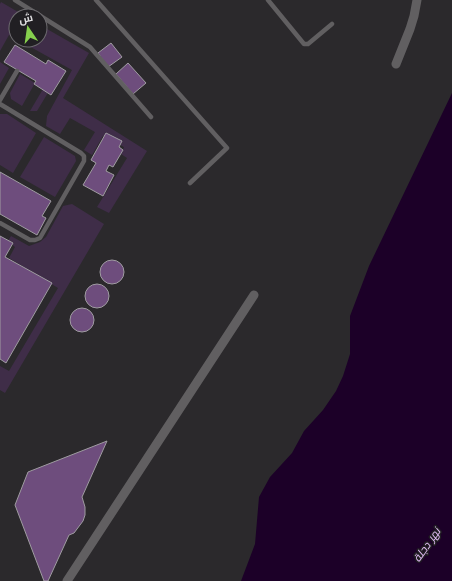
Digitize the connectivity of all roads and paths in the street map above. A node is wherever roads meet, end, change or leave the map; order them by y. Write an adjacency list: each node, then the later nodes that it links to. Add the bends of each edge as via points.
1 (14, 0): 10 (lane, via 90,46)
2 (96, 0): 11 (lane, via 227,148)
3 (268, 0): 5 (lane, via 304,44 308,44)
4 (416, 0): 6 (street, via 412,23)
5 (332, 24)
6 (396, 64)
7 (17, 71): 8 (lane)
8 (0, 100)
9 (0, 104): 12 (lane, via 81,153 84,161 40,238 30,240)
10 (151, 117)
11 (190, 183)
12 (0, 222)
13 (254, 295): 14 (street)
14 (67, 581)

